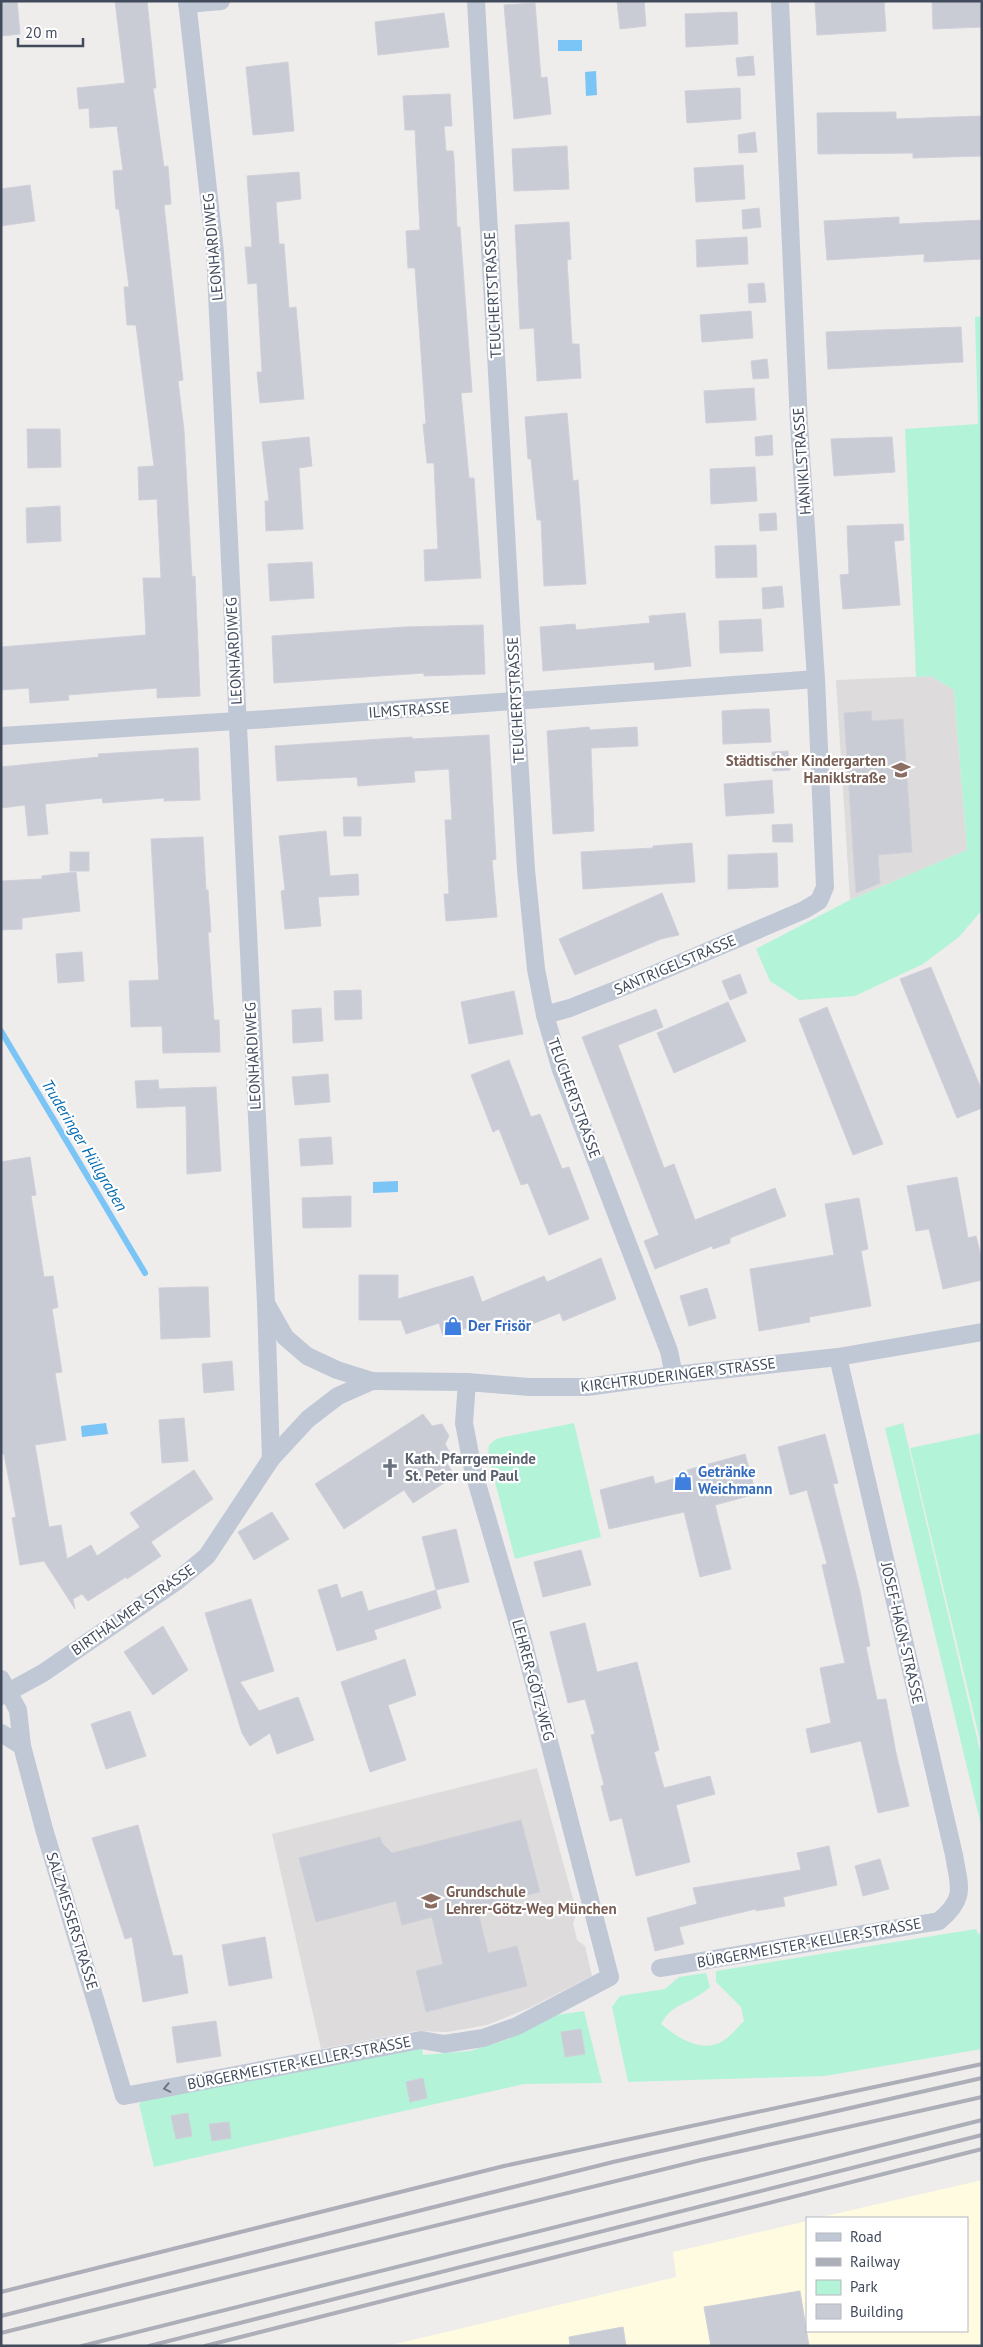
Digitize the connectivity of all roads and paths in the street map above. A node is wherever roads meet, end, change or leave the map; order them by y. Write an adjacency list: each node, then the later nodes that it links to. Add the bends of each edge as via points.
1 (221, 1): 4 (street)
2 (476, 1): 6 (street, TEUCHERTSTRASSE)
3 (780, 1): 5 (street, HANIKLSTRASSE, via 799,424)
4 (187, 3): 7 (street, LEONHARDIWEG, via 215,252)
5 (816, 679): 6 (street, ILMSTRASSE); 9 (street, HANIKLSTRASSE, via 825,887 820,901)
6 (516, 702): 7 (street, ILMSTRASSE); 10 (street, TEUCHERTSTRASSE, via 528,889 536,969)
7 (237, 722): 8 (street, ILMSTRASSE); 11 (street, LEONHARDIWEG)
8 (1, 736)
9 (804, 910): 10 (street, SANTRIGELSTRASSE, via 570,1008)
10 (545, 1014): 14 (street, TEUCHERTSTRASSE, via 561,1070 669,1351)
11 (266, 1303): 15 (street, LEONHARDIWEG, via 285,1336 307,1356); 17 (street, LEONHARDIWEG)
12 (982, 1332): 13 (street, KIRCHTRUDERINGER STRASSE)
13 (838, 1357): 14 (street, KIRCHTRUDERINGER STRASSE); 21 (street, JOSEF-HAGN-STRASSE, via 954,1855 960,1893)
14 (674, 1375): 16 (street, KIRCHTRUDERINGER STRASSE, via 587,1388 528,1388)
15 (372, 1381): 16 (street, KIRCHTRUDERINGER STRASSE); 17 (street, BIRTHÄLMER STRASSE, via 338,1396 308,1419)
16 (466, 1382): 23 (street, LEHRER-GÖTZ-WEG, via 464,1423 473,1470 522,1637)
17 (271, 1459): 18 (street, BIRTHÄLMER STRASSE, via 207,1556 177,1582 43,1673)
18 (4, 1689): 20 (street, SALZMESSERSTRASSE, via 18,1710)
19 (1, 1733): 20 (street)
20 (22, 1746): 24 (street, SALZMESSERSTRASSE)
21 (954, 1909): 22 (street, BÜRGERMEISTER-KELLER-STRASSE, via 939,1921)
22 (660, 1968)
23 (610, 1977): 24 (street, BÜRGERMEISTER-KELLER-STRASSE, one-way to 24, via 517,2026 483,2038 444,2044 421,2040)
24 (124, 2096)

